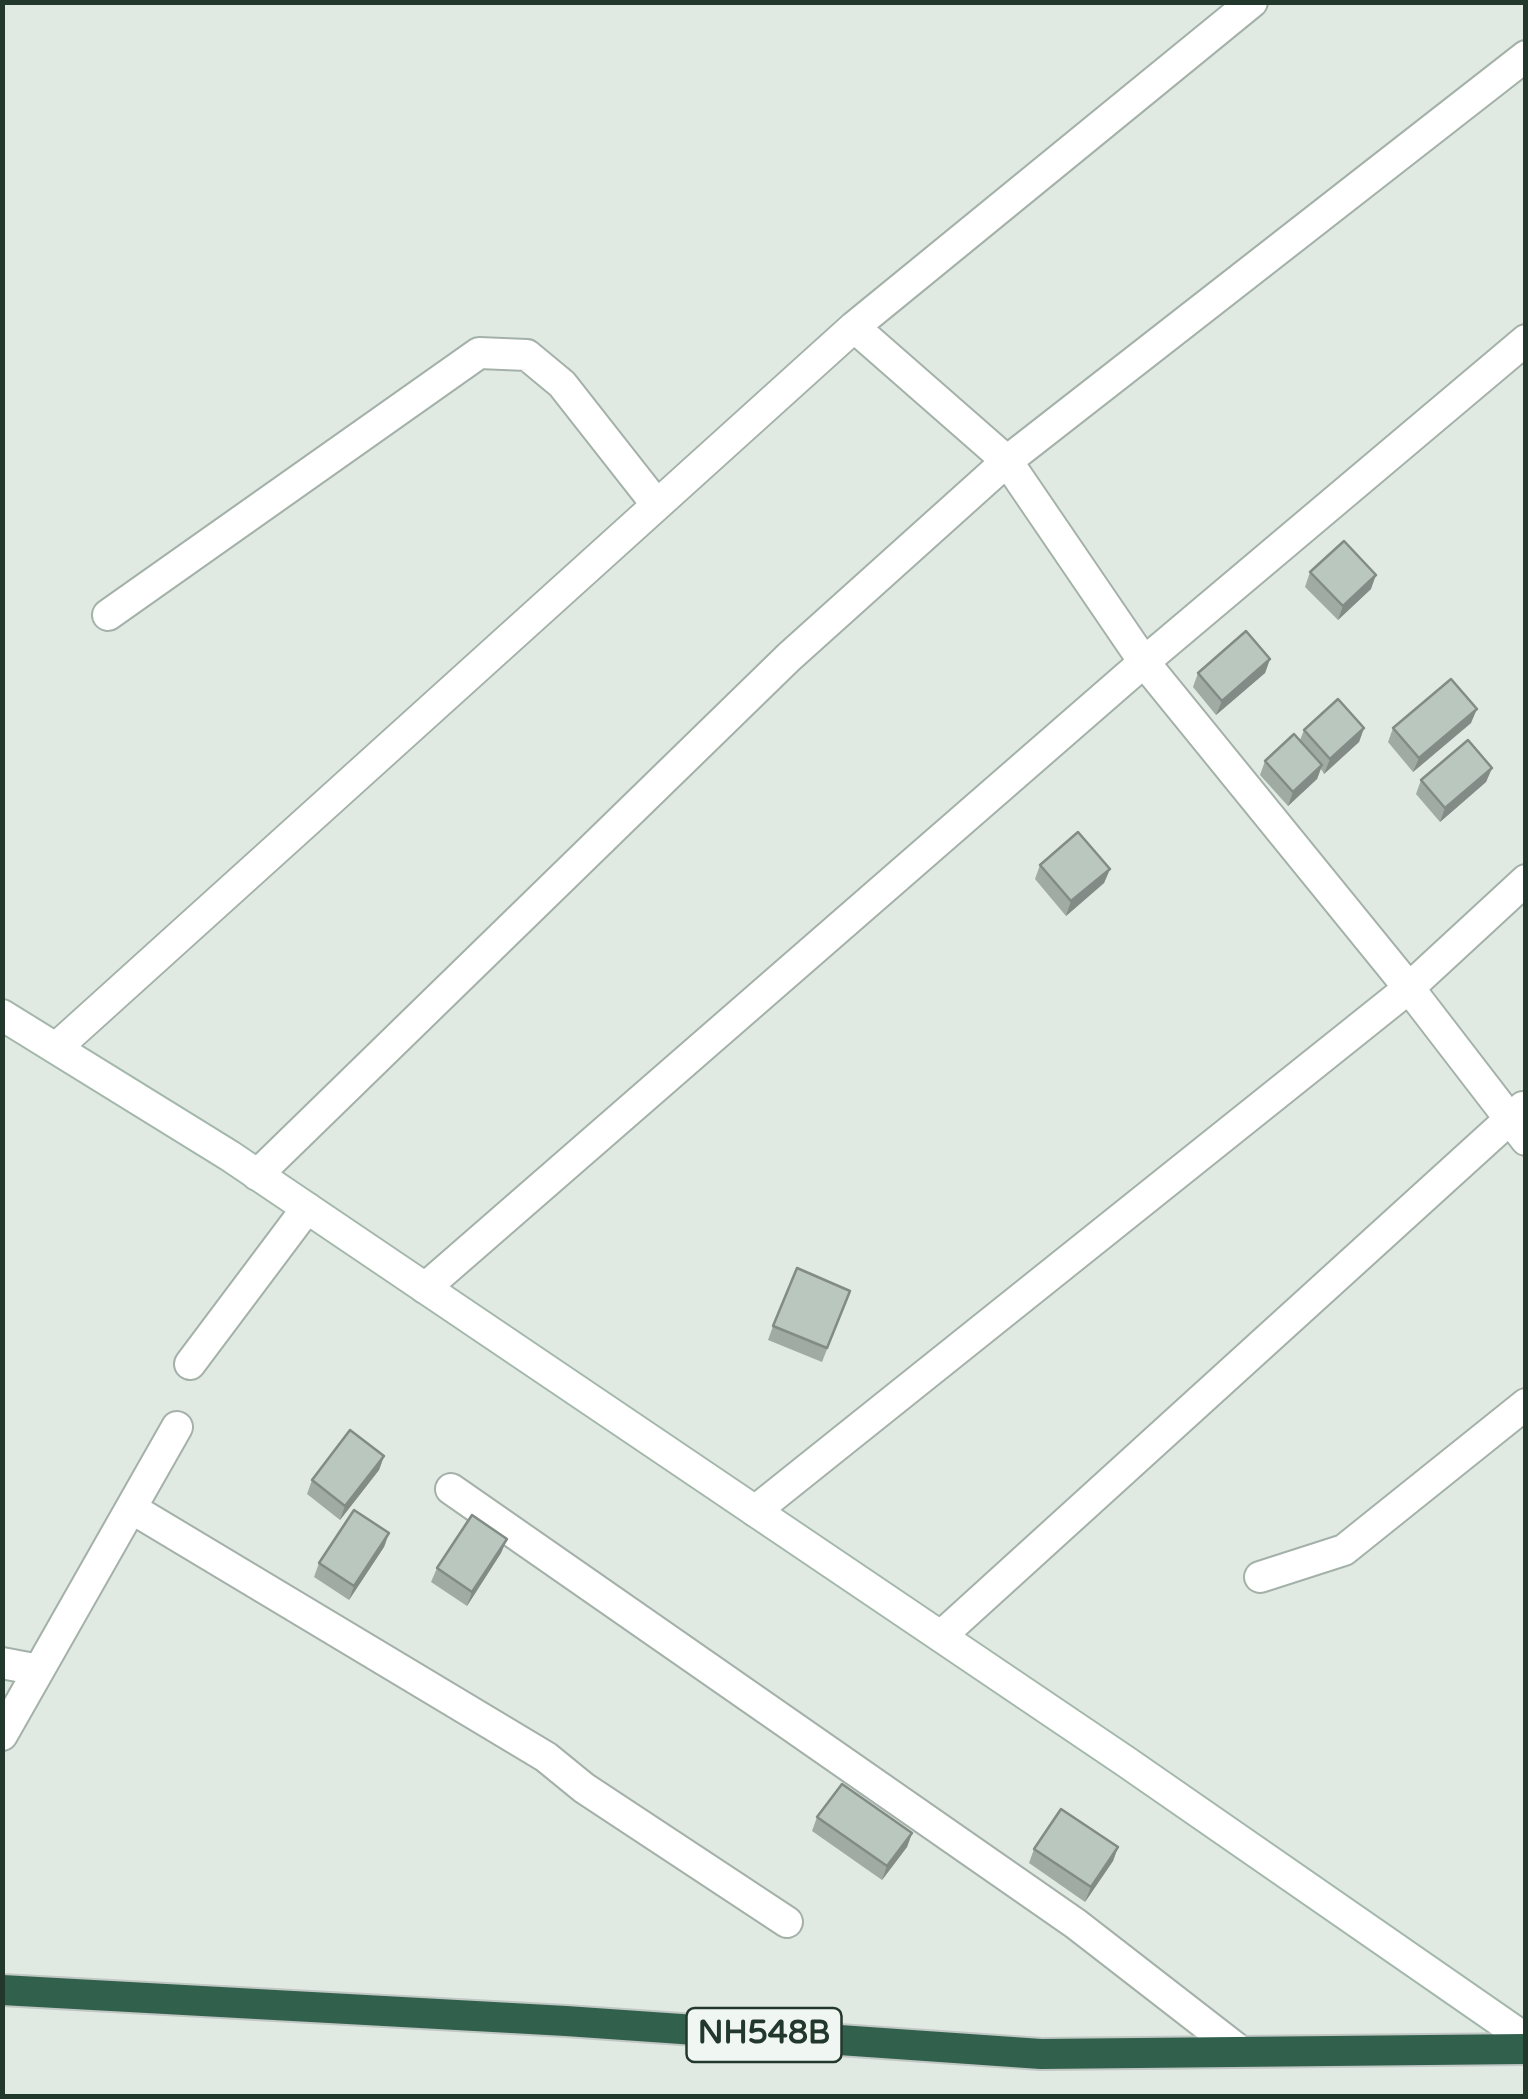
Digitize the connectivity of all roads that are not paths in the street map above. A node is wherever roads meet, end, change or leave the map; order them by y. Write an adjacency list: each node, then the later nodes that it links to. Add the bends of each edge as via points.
1 (1252, 2): 3 (street)
2 (1526, 56): 5 (street)
3 (854, 327): 5 (street); 6 (street)
4 (1526, 340): 8 (street)
5 (1007, 462): 8 (street); 14 (street, via 789,657)
6 (658, 505): 7 (street, via 562,384 526,354 480,353); 12 (street)
7 (108, 615)
8 (1144, 662): 10 (street); 16 (street)
9 (1526, 880): 10 (street)
10 (1409, 988): 13 (street); 22 (street)
11 (2, 1015): 12 (street)
12 (56, 1048): 14 (street)
13 (1520, 1121): 24 (street)
14 (258, 1175): 15 (street)
15 (307, 1208): 16 (street); 17 (street)
16 (424, 1288): 22 (street)
17 (190, 1364)
18 (1526, 1404): 23 (street, via 1344,1550)
19 (177, 1427): 21 (street)
20 (451, 1489): 32 (street, via 1076,1924)
21 (131, 1508): 26 (street); 28 (street, via 546,1757)
22 (755, 1510): 24 (street)
23 (1260, 1577)
24 (941, 1636): 30 (street)
25 (2, 1663): 26 (street)
26 (40, 1670): 27 (street)
27 (2, 1735)
28 (787, 1922)
29 (2, 1990): 32 (highway, NH548B, via 1041,2054)
30 (1526, 2038)
31 (1526, 2049): 32 (highway, NH548B)
32 (1241, 2052)

